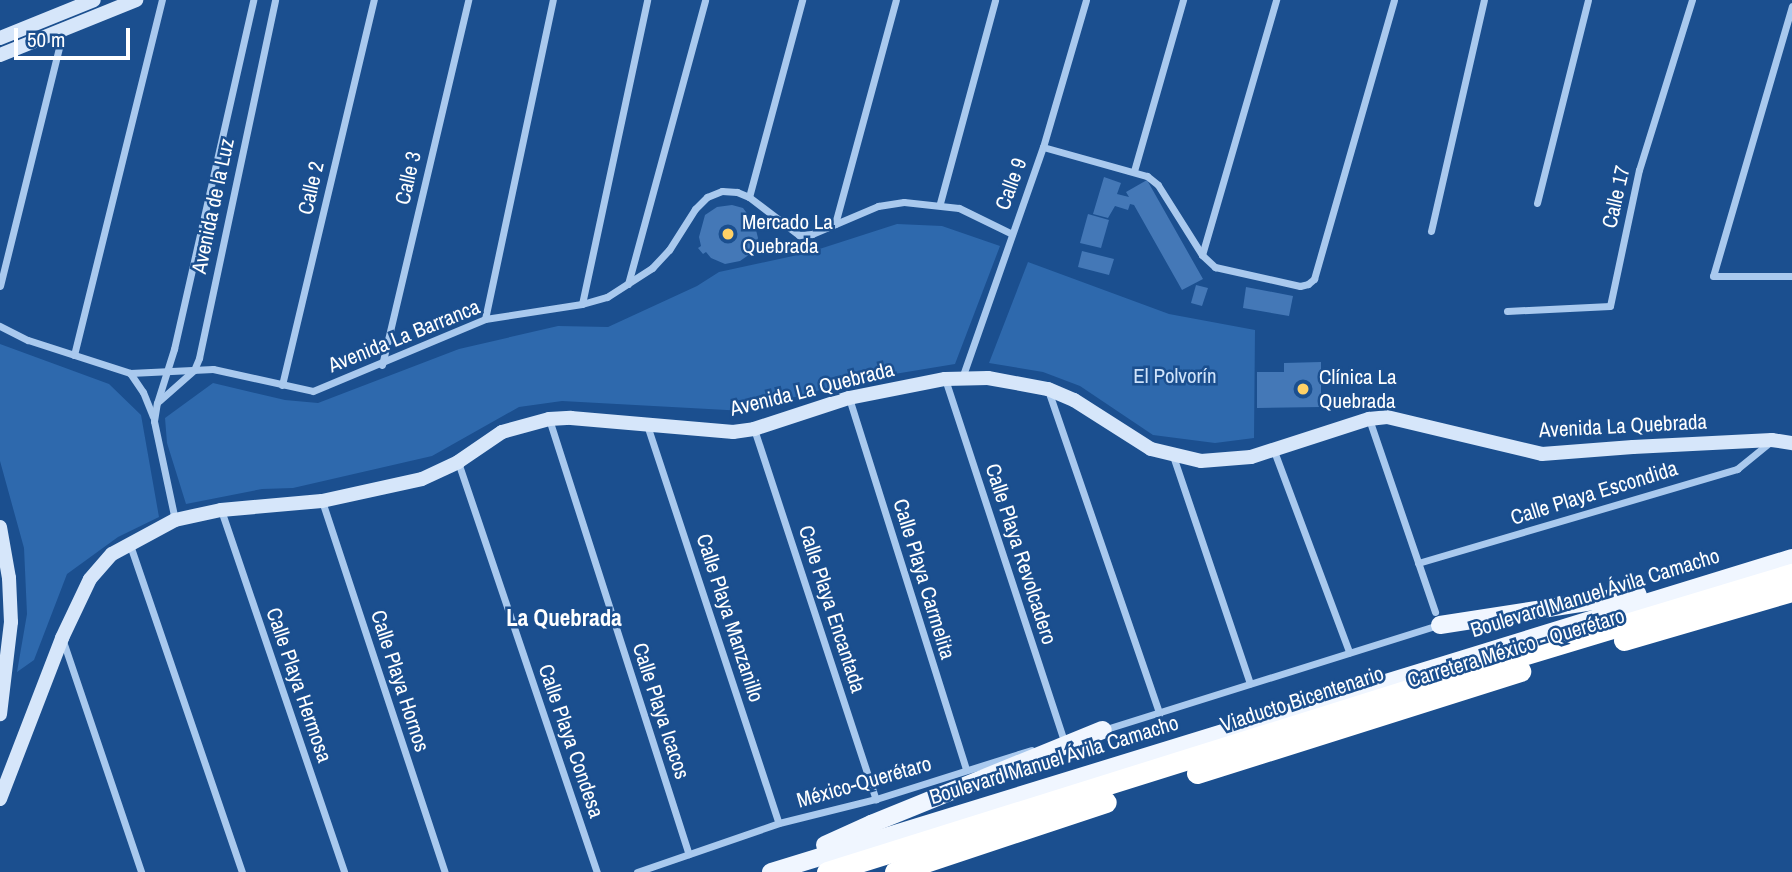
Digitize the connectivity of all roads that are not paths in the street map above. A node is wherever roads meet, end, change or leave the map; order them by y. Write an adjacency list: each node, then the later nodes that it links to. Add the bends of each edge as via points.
1 (94, 0): 23 (street)
2 (136, 0): 22 (street)
3 (162, 0): 41 (street)
4 (253, 0): 44 (street, Avenida de la Luz)
5 (275, 0): 43 (street, Avenida de la Luz)
6 (374, 0): 48 (street, Calle 2)
7 (468, 0): 42 (street, Calle 3)
8 (554, 0): 39 (street)
9 (647, 0): 37 (street)
10 (705, 0): 35 (street)
11 (802, 0): 27 (street)
12 (896, 0): 30 (street)
13 (995, 0): 28 (street)
14 (1086, 0): 25 (street, Calle 9)
15 (1183, 0): 26 (street)
16 (1276, 0): 33 (street)
17 (1394, 0): 33 (street, via 1314,279 1300,286 1215,267)
18 (1484, 0): 31 (street)
19 (1588, 0): 29 (street)
20 (1692, 0): 38 (street, Calle 17, via 1639,170 1610,306)
21 (1792, 6): 34 (street, via 1713,276)
22 (65, 29): 24 (street); 36 (street)
23 (0, 38)
24 (0, 55)
25 (1043, 147): 26 (street); 32 (street, Calle 9)
26 (1134, 171): 33 (street, via 1157,185)
27 (749, 197): 30 (street, via 799,235); 35 (street, Avenida La Barranca, via 722,191 707,197 669,250)
28 (940, 203): 30 (street, via 878,206); 32 (street, via 982,217)
29 (1537, 203)
30 (835, 223)
31 (1431, 231)
32 (1012, 234): 46 (street, Calle 9)
33 (1202, 254)
34 (1792, 276)
35 (628, 285): 37 (street, Avenida La Barranca)
36 (0, 286)
37 (582, 304): 39 (street, Avenida La Barranca)
38 (1507, 311)
39 (485, 319): 42 (street, Avenida La Barranca)
40 (0, 326): 41 (street, Avenida La Barranca)
41 (74, 355): 45 (street, Avenida La Barranca)
42 (382, 365): 48 (street, Avenida La Barranca, via 313,391)
43 (194, 370): 44 (street, Avenida La Barranca); 48 (street, Avenida La Barranca, via 226,371); 51 (street)
44 (167, 371): 45 (street, Avenida La Barranca); 51 (street, Avenida de la Luz)
45 (130, 373): 54 (street)
46 (962, 378): 47 (street, Avenida La Quebrada); 49 (street, Avenida La Quebrada)
47 (945, 380): 50 (street, Avenida La Quebrada); 81 (street, Calle Playa Revolcadero)
48 (282, 385)
49 (1048, 389): 60 (street, Avenida La Quebrada, via 1074,400 1131,439); 78 (street)
50 (849, 398): 56 (street, Avenida La Quebrada); 82 (street, Calle Playa Carmelita)
51 (157, 403): 54 (street, Avenida de la Luz)
52 (549, 419): 55 (street, Avenida La Quebrada); 61 (street, Avenida La Quebrada, via 502,432); 86 (street, Calle Playa Icacos)
53 (1369, 419): 57 (street, Avenida La Quebrada, via 1416,422 1542,454); 59 (street, Avenida La Quebrada); 68 (street)
54 (155, 421): 64 (street, Avenida de la Luz)
55 (647, 424): 56 (street, Avenida La Quebrada, via 733,432); 85 (street, Calle Playa Manzanillo)
56 (754, 429): 84 (street, Calle Playa Encantada)
57 (1772, 440): 58 (street, Avenida La Quebrada); 68 (street, Calle Playa Escondida, via 1737,469)
58 (1792, 443)
59 (1274, 451): 60 (street, Avenida La Quebrada, via 1228,460); 76 (street)
60 (1173, 456): 77 (street)
61 (458, 462): 62 (street, Avenida La Quebrada, via 404,484); 92 (street, Calle Playa Condesa)
62 (322, 501): 63 (street, Avenida La Quebrada); 91 (street, Calle Playa Hornos)
63 (221, 510): 64 (street, Avenida La Quebrada); 90 (street, Calle Playa Hermosa)
64 (175, 520): 66 (street, Avenida La Quebrada)
65 (0, 527): 79 (street, via 9,578 10,621)
66 (130, 542): 75 (street, Avenida La Quebrada, via 98,567); 89 (street)
67 (1792, 558): 70 (main road, Boulevard Manuel Ávila Camacho)
68 (1418, 563): 74 (street)
69 (1792, 575): 95 (highway, Viaducto Bicentenario)
70 (1700, 585): 74 (main road); 94 (main road, Boulevard Manuel Ávila Camacho)
71 (1792, 591): 73 (highway, Carretera México - Querétaro)
72 (1792, 597): 73 (highway)
73 (1751, 603): 87 (highway, Carretera México - Querétaro, via 1547,662)
74 (1437, 619): 76 (street, México-Querétaro)
75 (62, 638): 83 (street, Avenida La Quebrada); 88 (street)
76 (1349, 652): 77 (street, México-Querétaro)
77 (1250, 683): 78 (street, México-Querétaro)
78 (1159, 713): 80 (street, México-Querétaro)
79 (0, 714)
80 (1103, 730): 81 (street, México-Querétaro); 94 (main road, via 871,824)
81 (1064, 740): 82 (street, México-Querétaro)
82 (966, 770): 84 (street, México-Querétaro)
83 (0, 799)
84 (876, 799): 85 (street, México-Querétaro)
85 (779, 823): 86 (street, México-Querétaro)
86 (689, 854): 93 (street, México-Querétaro)
87 (926, 862): 96 (highway); 97 (highway, Carretera México - Querétaro)
88 (141, 872)
89 (242, 872)
90 (344, 872)
91 (445, 872)
92 (597, 872)
93 (637, 872)
94 (770, 872)
95 (827, 872)
96 (862, 872)
97 (895, 872)

